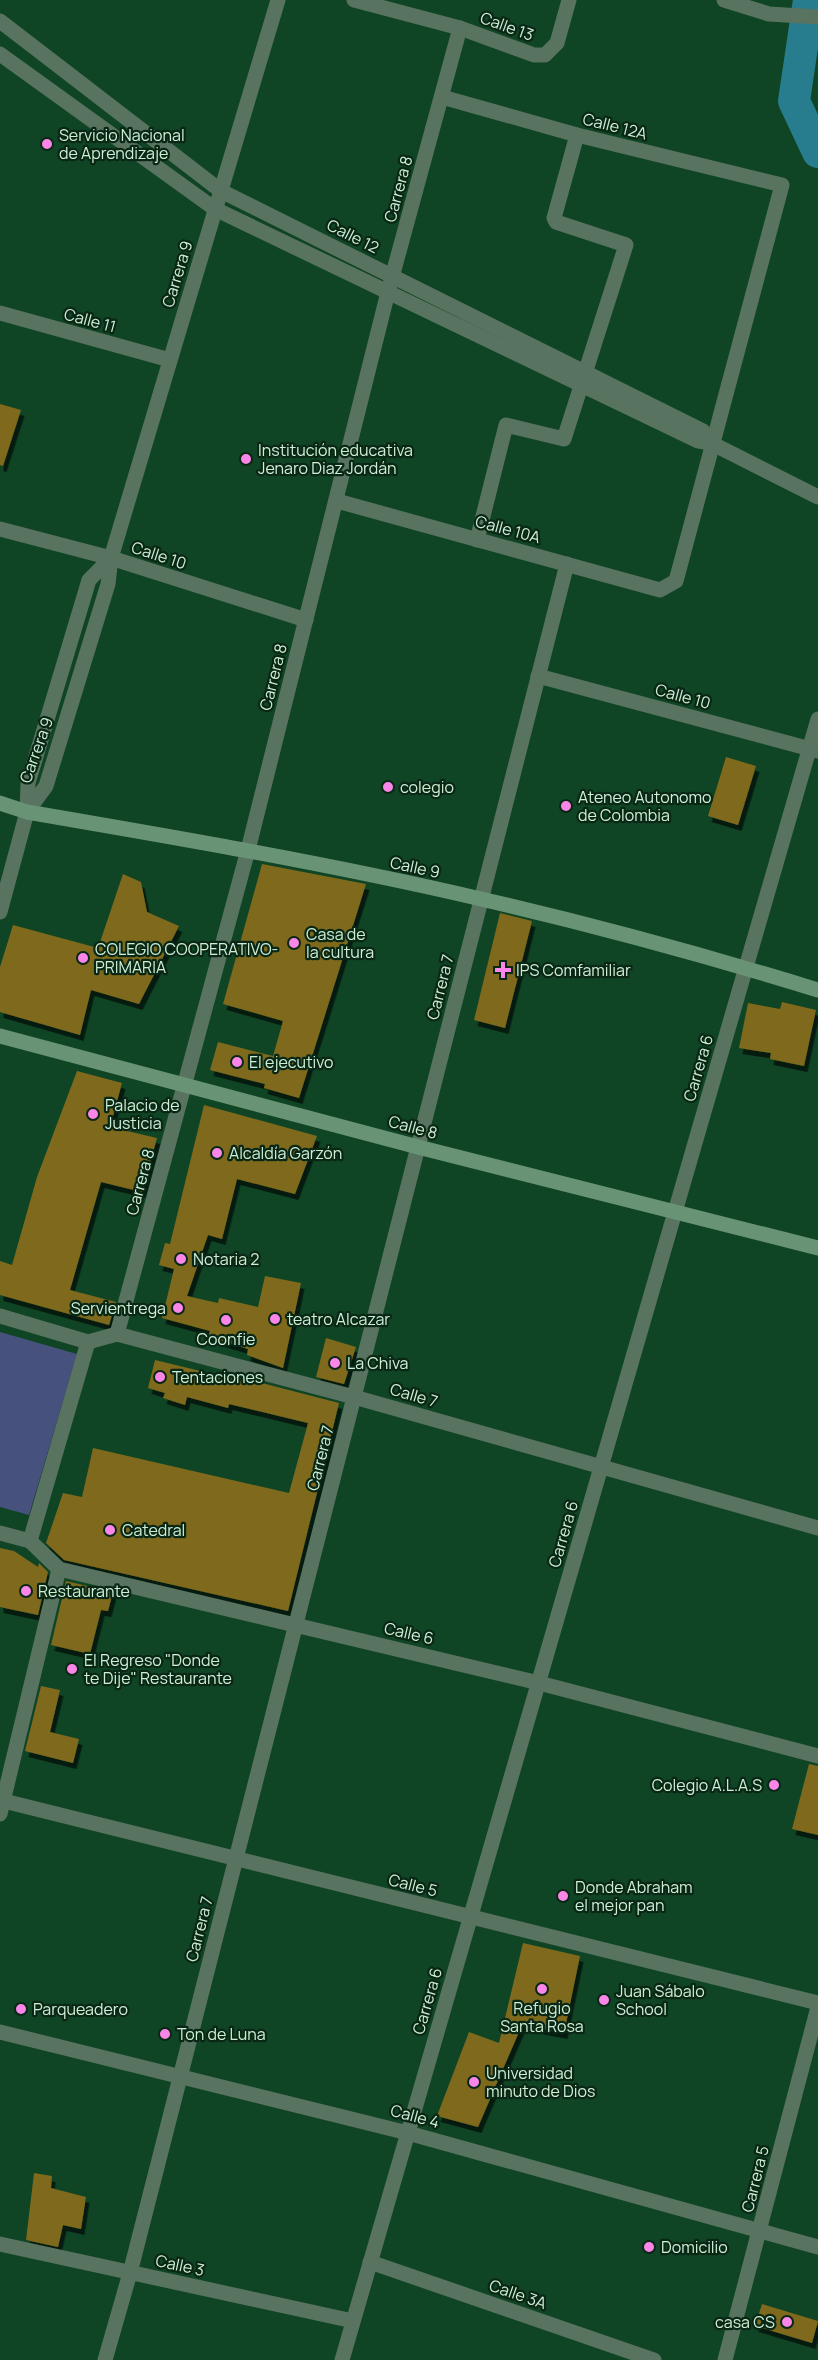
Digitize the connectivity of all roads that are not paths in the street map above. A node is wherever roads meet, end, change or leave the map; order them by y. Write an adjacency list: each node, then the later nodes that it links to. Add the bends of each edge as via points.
1 (278, 0): 11 (street, Carrera 9)
2 (354, 0): 7 (street, Calle 13)
3 (569, 0): 7 (street, Calle 13, via 557,44 545,55 534,55)
4 (724, 0): 5 (street, via 769,14)
5 (818, 17)
6 (0, 21): 11 (street, Calle 12)
7 (459, 28): 9 (street, Carrera 8)
8 (0, 54): 12 (street, Calle 12)
9 (442, 97): 10 (street, Calle 12A); 13 (street, Carrera 8)
10 (577, 135): 17 (street, via 554,218 556,222 626,244); 18 (street, Calle 12A, via 782,185)
11 (221, 191): 12 (street, Carrera 9); 13 (street, Calle 12)
12 (216, 209): 14 (street, Calle 12); 16 (street, Carrera 9)
13 (393, 276): 14 (street, Carrera 8); 17 (street, Calle 12)
14 (388, 292): 17 (street, Calle 12); 20 (street, Carrera 8)
15 (0, 314): 16 (street, Calle 11)
16 (170, 360): 23 (street, Carrera 9)
17 (583, 379): 18 (street, Calle 12, via 703,431); 22 (street, via 564,440 506,425)
18 (713, 444): 19 (street, Calle 12); 24 (street, Calle 10A, via 676,581 660,590)
19 (818, 497)
20 (337, 501): 22 (street, Calle 10A); 25 (street, Carrera 8)
21 (0, 529): 23 (street, Calle 10)
22 (477, 540): 24 (street, Calle 10A)
23 (111, 558): 25 (street, Calle 10); 26 (street, Carrera 9, via 89,580); 27 (street, Carrera 9, via 108,584)
24 (567, 564): 28 (street, Carrera 7)
25 (306, 620): 35 (street, Carrera 8)
26 (74, 631): 27 (street); 29 (street, Carrera 9)
27 (92, 638): 30 (street, Carrera 9)
28 (538, 676): 32 (street, Calle 10); 36 (street, Carrera 7)
29 (50, 709): 30 (street); 34 (street, Carrera 9, via 28,783)
30 (68, 714): 34 (street, Carrera 9, via 46,786)
31 (818, 719): 32 (street, Carrera 6)
32 (814, 750): 38 (street, Carrera 6)
33 (0, 803): 34 (main road, Calle 9)
34 (27, 812): 35 (main road, Calle 9); 37 (street, Carrera 9)
35 (248, 850): 36 (main road, Calle 9); 41 (street, Carrera 8)
36 (481, 899): 38 (main road, Calle 9); 42 (street, Carrera 7)
37 (0, 912)
38 (746, 968): 39 (main road, Calle 9); 43 (street, Carrera 6)
39 (818, 990)
40 (0, 1036): 41 (main road, Calle 8)
41 (184, 1085): 42 (main road, Calle 8); 46 (street, Carrera 8)
42 (418, 1147): 43 (main road, Calle 8); 48 (street, Carrera 7)
43 (675, 1211): 44 (main road, Calle 8); 49 (street, Carrera 6)
44 (818, 1248)
45 (0, 1316): 47 (street)
46 (117, 1334): 47 (street); 48 (street, Calle 7)
47 (88, 1342): 52 (street)
48 (354, 1397): 49 (street, Calle 7); 54 (street, Carrera 7)
49 (601, 1466): 50 (street, Calle 7); 55 (street, Carrera 6)
50 (818, 1528)
51 (0, 1533): 52 (street)
52 (30, 1541): 53 (street)
53 (59, 1569): 54 (street, Calle 6); 57 (street)
54 (296, 1624): 55 (street, Calle 6); 58 (street, Carrera 7)
55 (539, 1683): 56 (street, Calle 6); 59 (street, Carrera 6)
56 (818, 1756)
57 (1, 1805): 58 (street, Calle 5)
58 (236, 1858): 59 (street, Calle 5); 62 (street, Carrera 7)
59 (470, 1918): 60 (street, Calle 5); 63 (street, Carrera 6)
60 (818, 2005): 64 (street, Carrera 5)
61 (0, 2032): 62 (street, Calle 4)
62 (181, 2075): 63 (street, Calle 4); 68 (street, Carrera 7)
63 (408, 2133): 64 (street, Calle 4); 67 (street, Carrera 6)
64 (761, 2232): 66 (street, Calle 4); 73 (street, Carrera 5)
65 (0, 2244): 68 (street, Calle 3)
66 (818, 2247)
67 (370, 2262): 69 (street, Carrera 6); 72 (street, Calle 3A)
68 (130, 2273): 69 (street, Calle 3); 70 (street, Carrera 7)
69 (353, 2321): 71 (street, Carrera 6)
70 (105, 2360)
71 (342, 2360)
72 (654, 2360)
73 (725, 2360)

